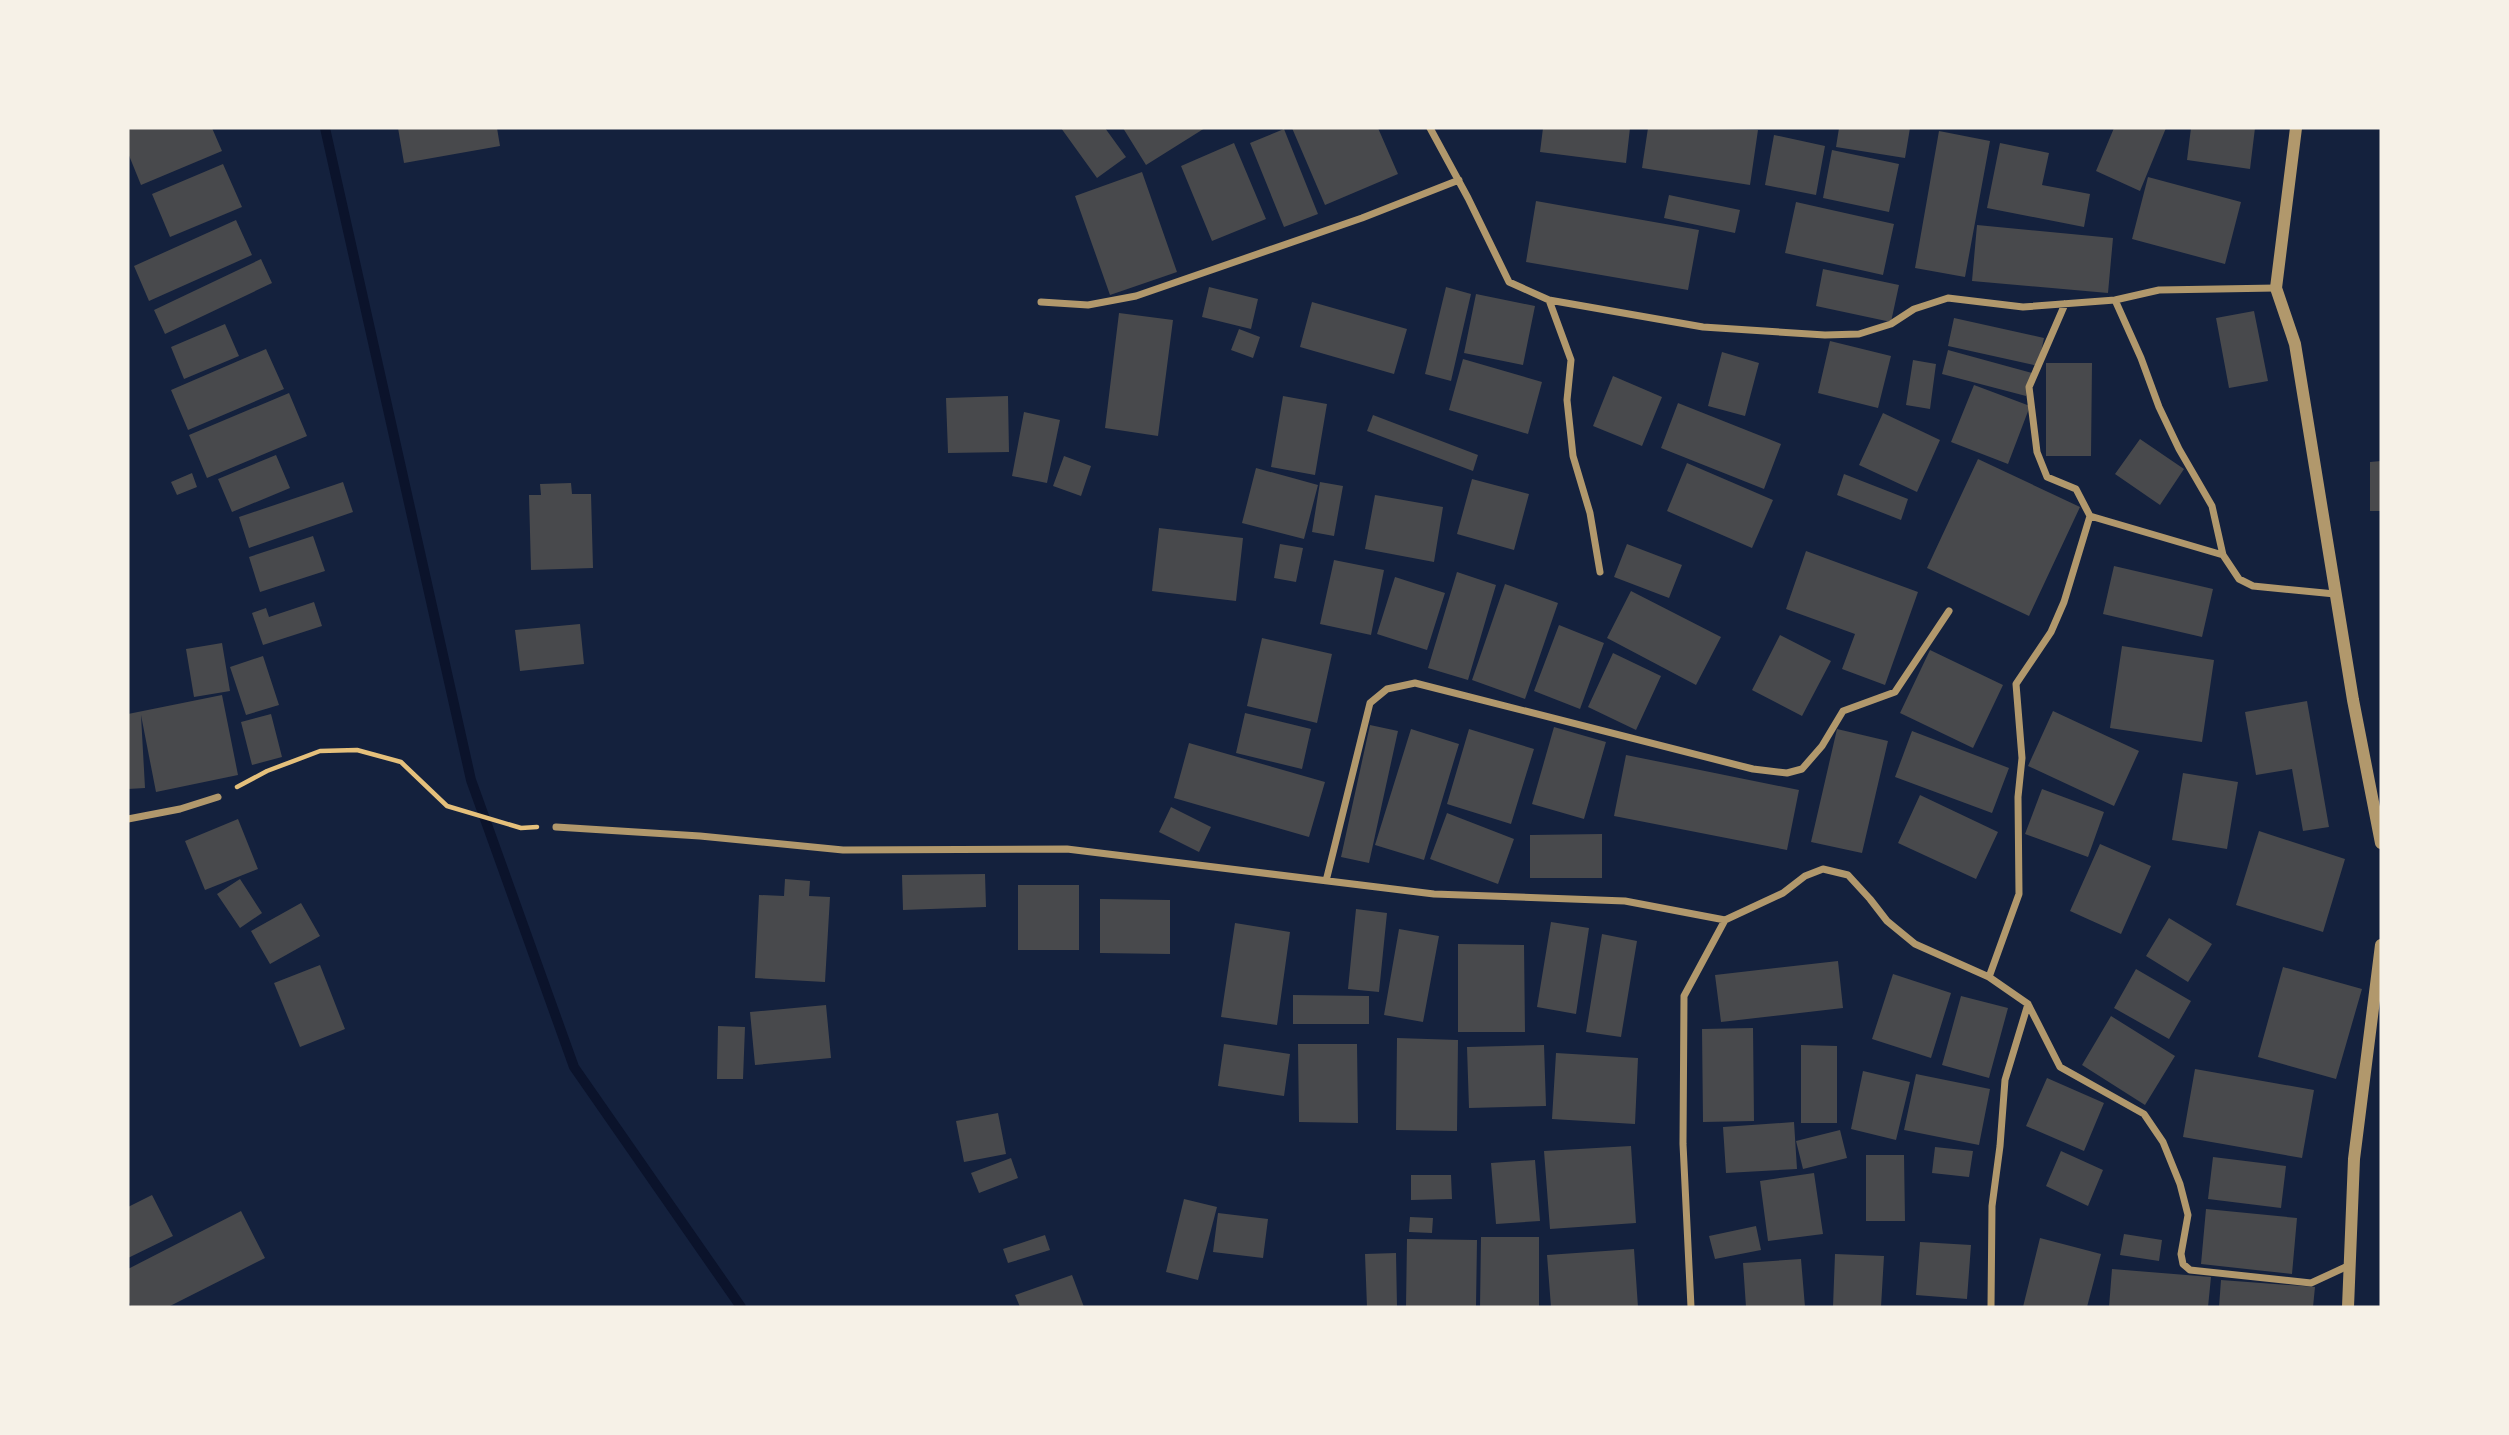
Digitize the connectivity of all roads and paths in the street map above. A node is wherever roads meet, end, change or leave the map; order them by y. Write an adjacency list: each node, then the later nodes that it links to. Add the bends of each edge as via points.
1 (1430, 128): 3 (street)
2 (2296, 128): 4 (street)
3 (1459, 180): 5 (street, via 1509,282); 7 (street, via 1136,296 1088,305)
4 (2276, 288): 6 (street, via 2159,290); 12 (street, via 2295,344)
5 (1549, 300): 8 (street, via 1703,327 1825,335 1859,334 1948,298 2023,307); 11 (street, via 1571,360 1567,400 1573,456 1590,513)
6 (2115, 300): 8 (street); 10 (street, via 2158,407 2212,506)
7 (1041, 302)
8 (2064, 304): 9 (street, via 2029,387 2037,452 2047,477 2076,489)
9 (2090, 516): 10 (street); 21 (street, via 2051,632 2016,684 2022,758 2019,894)
10 (2223, 555): 12 (street, via 2239,579 2253,586)
11 (1600, 572)
12 (2335, 594): 17 (street)
13 (1949, 611): 18 (street, via 1895,692 1843,711 1802,769 1787,773 1753,769 1415,683 1387,689 1370,704)
14 (218, 797): 15 (street); 16 (path, via 267,771 320,751 357,750 401,762 447,806 521,828)
15 (128, 819)
16 (555, 827): 18 (street, via 843,850 1067,849)
17 (2381, 843)
18 (1326, 881): 19 (street, via 1434,894 1625,901)
19 (1726, 920): 21 (street, via 1823,869 1848,875 1887,921 1915,944); 24 (street, via 1684,996 1683,1144)
20 (2381, 945): 23 (street, via 2354,1159)
21 (1989, 978): 22 (street)
22 (2028, 1004): 23 (street, via 2060,1067 2144,1114 2163,1142 2188,1215 2181,1254 2190,1270 2311,1283); 25 (street, via 2005,1080 1992,1206)
23 (2350, 1265): 26 (street)
24 (1691, 1307)
25 (1991, 1307)
26 (2348, 1307)

